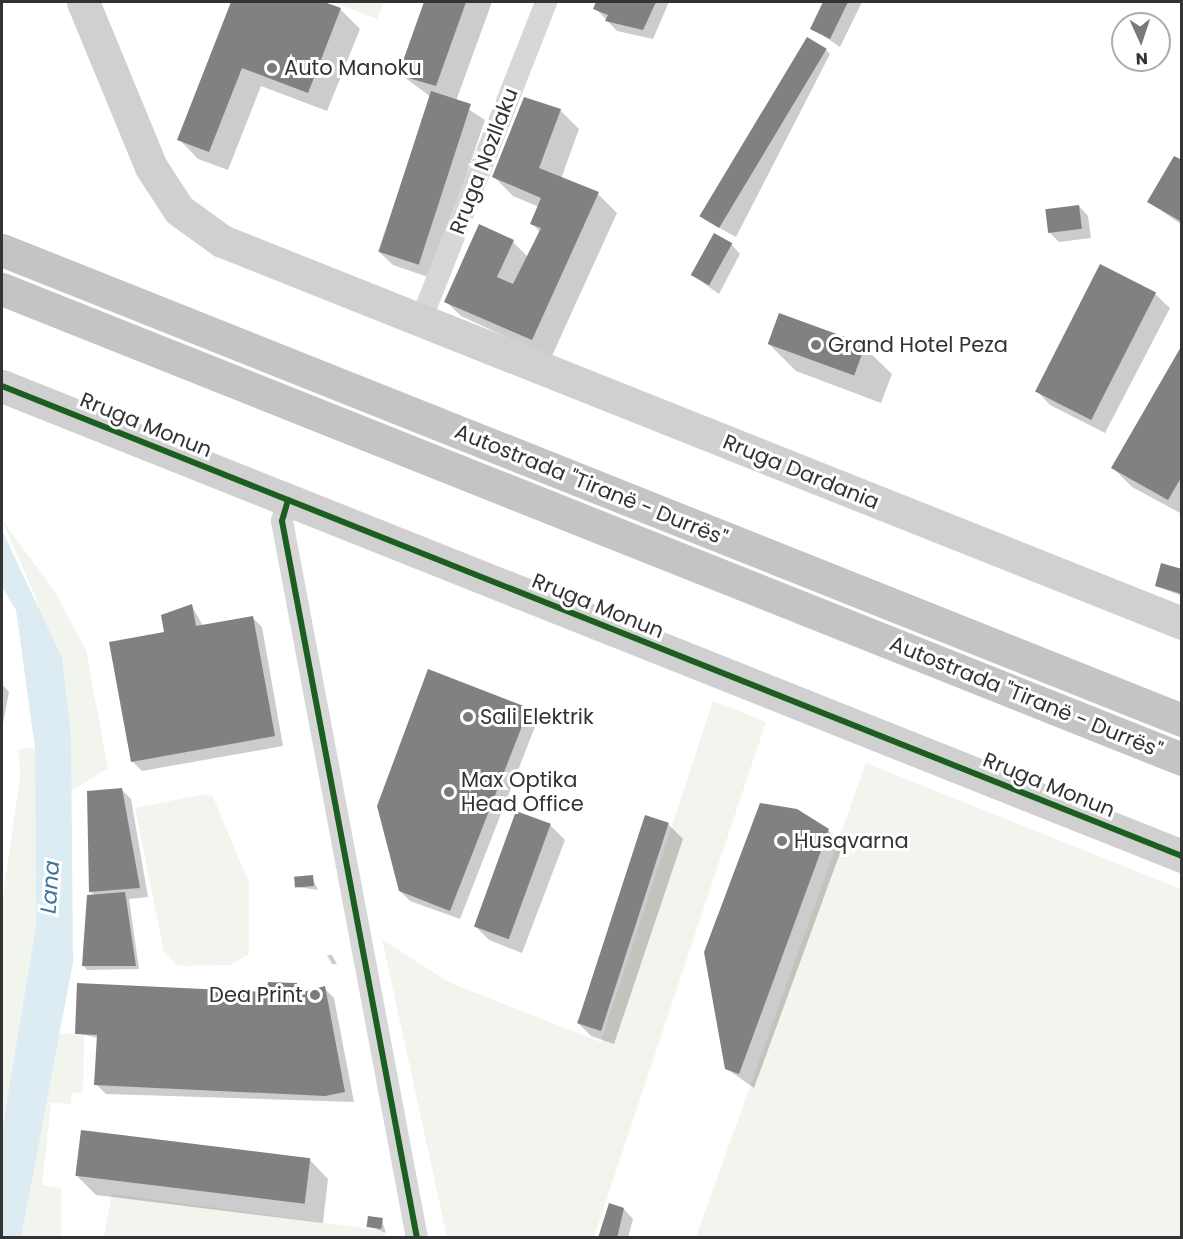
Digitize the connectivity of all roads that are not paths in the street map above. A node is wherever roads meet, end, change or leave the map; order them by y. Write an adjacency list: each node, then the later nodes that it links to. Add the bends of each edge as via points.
1 (83, 2): 5 (main road, Rruga Dardania, via 151,167 179,210 222,241)
2 (546, 2): 5 (street, Rruga Nozllaku)
3 (2, 250): 9 (highway, Autostrada "Tiranë - Durrës")
4 (2, 289): 10 (highway, Autostrada "Tiranë - Durrës")
5 (421, 320): 8 (main road, Rruga Dardania)
6 (2, 386): 7 (main road, Rruga Monun)
7 (288, 500): 11 (main road, Rruga Monun); 12 (street, via 282,521)
8 (1182, 623)
9 (1182, 720)
10 (1182, 759)
11 (1182, 856)
12 (417, 1238)

